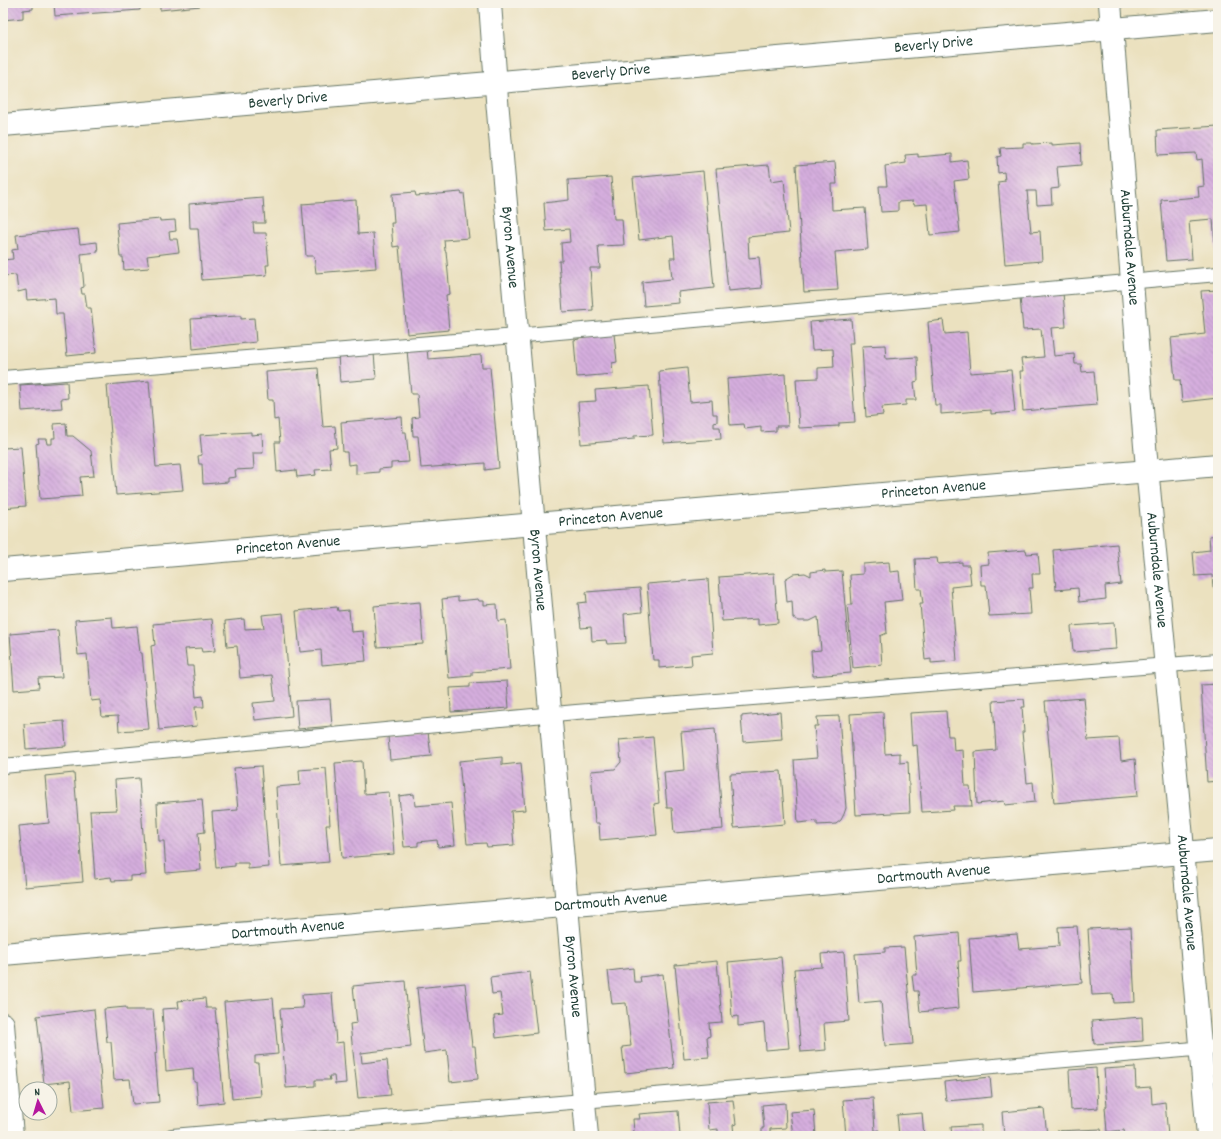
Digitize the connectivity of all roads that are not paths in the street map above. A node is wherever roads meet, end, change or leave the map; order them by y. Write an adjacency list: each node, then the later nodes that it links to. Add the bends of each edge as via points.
1 (490, 3): 5 (street, Byron Avenue)
2 (1110, 3): 4 (street, Auburndale Avenue)
3 (1218, 20): 4 (street, Beverly Drive)
4 (1112, 29): 5 (street, Beverly Drive); 8 (street, Auburndale Avenue)
5 (496, 82): 6 (street, Beverly Drive); 9 (street, Byron Avenue)
6 (3, 125)
7 (1218, 274): 8 (lane)
8 (1132, 282): 9 (lane); 12 (street, Auburndale Avenue)
9 (518, 336): 10 (lane); 13 (street, Byron Avenue)
10 (3, 378)
11 (1218, 465): 12 (street, Princeton Avenue)
12 (1148, 471): 13 (street, Princeton Avenue); 16 (street, Auburndale Avenue)
13 (534, 524): 14 (street, Princeton Avenue); 17 (street, Byron Avenue)
14 (3, 570)
15 (1218, 661): 16 (lane)
16 (1166, 665): 17 (lane); 20 (street, Auburndale Avenue)
17 (550, 715): 18 (lane); 21 (street, Byron Avenue)
18 (3, 766)
19 (1218, 850): 20 (street, Dartmouth Avenue)
20 (1183, 853): 21 (street, Dartmouth Avenue); 24 (street, Auburndale Avenue)
21 (567, 906): 22 (street, Dartmouth Avenue); 25 (street, Byron Avenue)
22 (3, 954)
23 (3, 1024): 26 (street)
24 (1209, 1047): 25 (lane); 29 (street, Auburndale Avenue)
25 (584, 1101): 27 (lane); 28 (street, Byron Avenue)
26 (12, 1136)
27 (172, 1136)
28 (587, 1136)
29 (1208, 1136)

